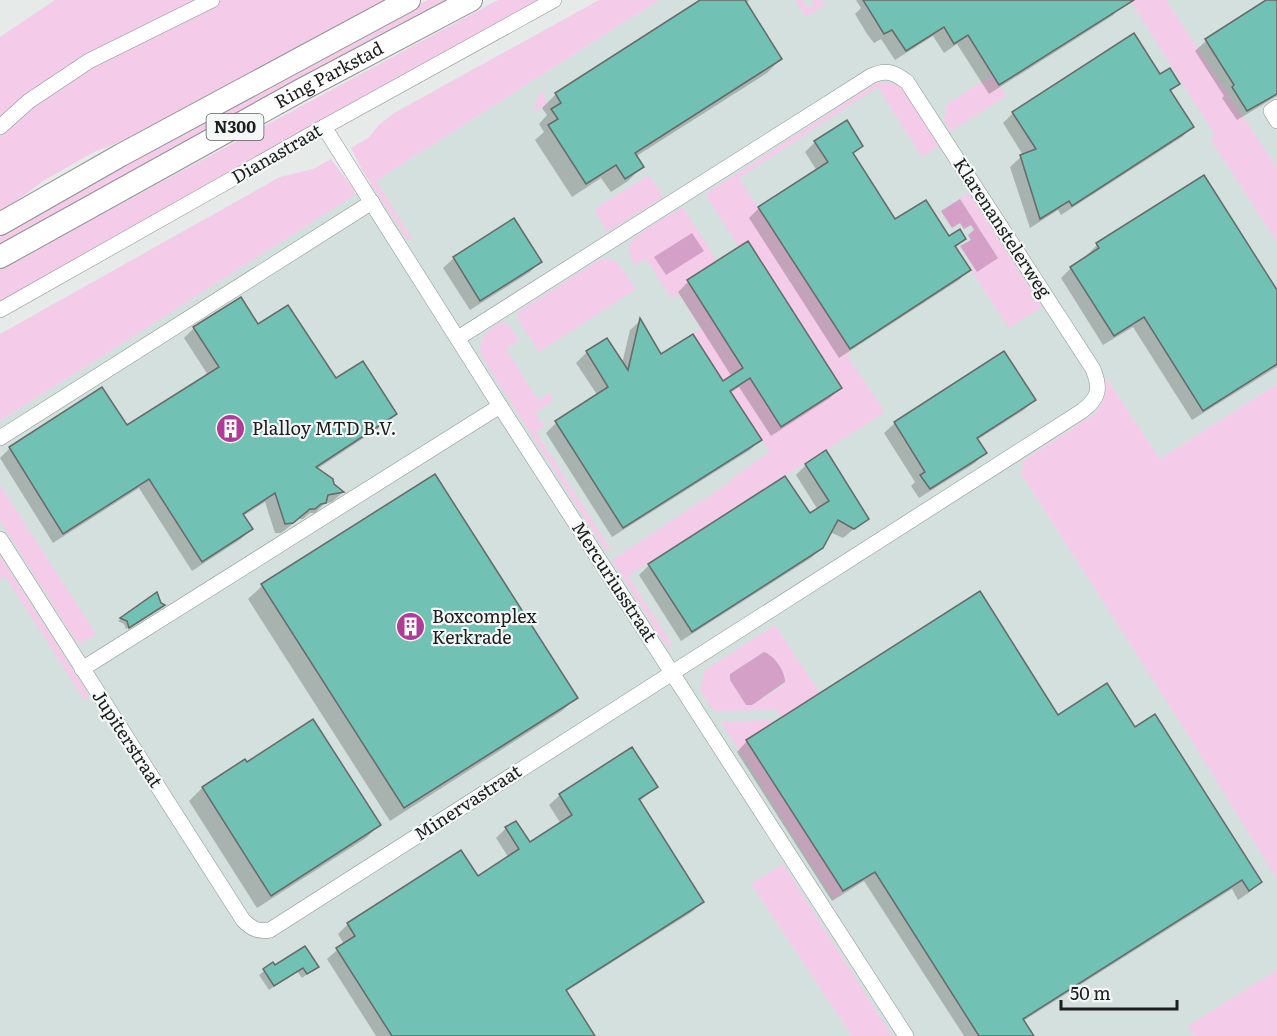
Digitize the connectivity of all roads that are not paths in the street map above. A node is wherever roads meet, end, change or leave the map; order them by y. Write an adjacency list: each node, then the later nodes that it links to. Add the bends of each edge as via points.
1 (212, 0): 7 (street, via 89,61 29,100)
2 (409, 0): 10 (highway, Ring Parkstad / N300)
3 (471, 0): 11 (highway, Ring Parkstad / N300)
4 (555, 0): 8 (street, Dianastraat)
5 (1277, 106): 6 (street, via 1270,111)
6 (1277, 121)
7 (0, 127)
8 (324, 127): 9 (street, Mercuriusstraat); 12 (street, Dianastraat)
9 (372, 202): 13 (street, Mercuriusstraat); 15 (street)
10 (0, 224)
11 (0, 256)
12 (0, 310)
13 (458, 338): 14 (street, Mercuriusstraat); 18 (street, Klarenanstelerweg, via 871,76 888,71 908,82 1093,369 1098,390 1095,399 1082,411)
14 (500, 406): 17 (street); 18 (street, Mercuriusstraat)
15 (0, 438)
16 (0, 540): 17 (street, Jupiterstraat)
17 (82, 669): 19 (street, Jupiterstraat, via 243,920 251,929)
18 (673, 672): 19 (street, Minervastraat, via 270,930); 20 (street, Mercuriusstraat)
19 (261, 932)
20 (906, 1036)

